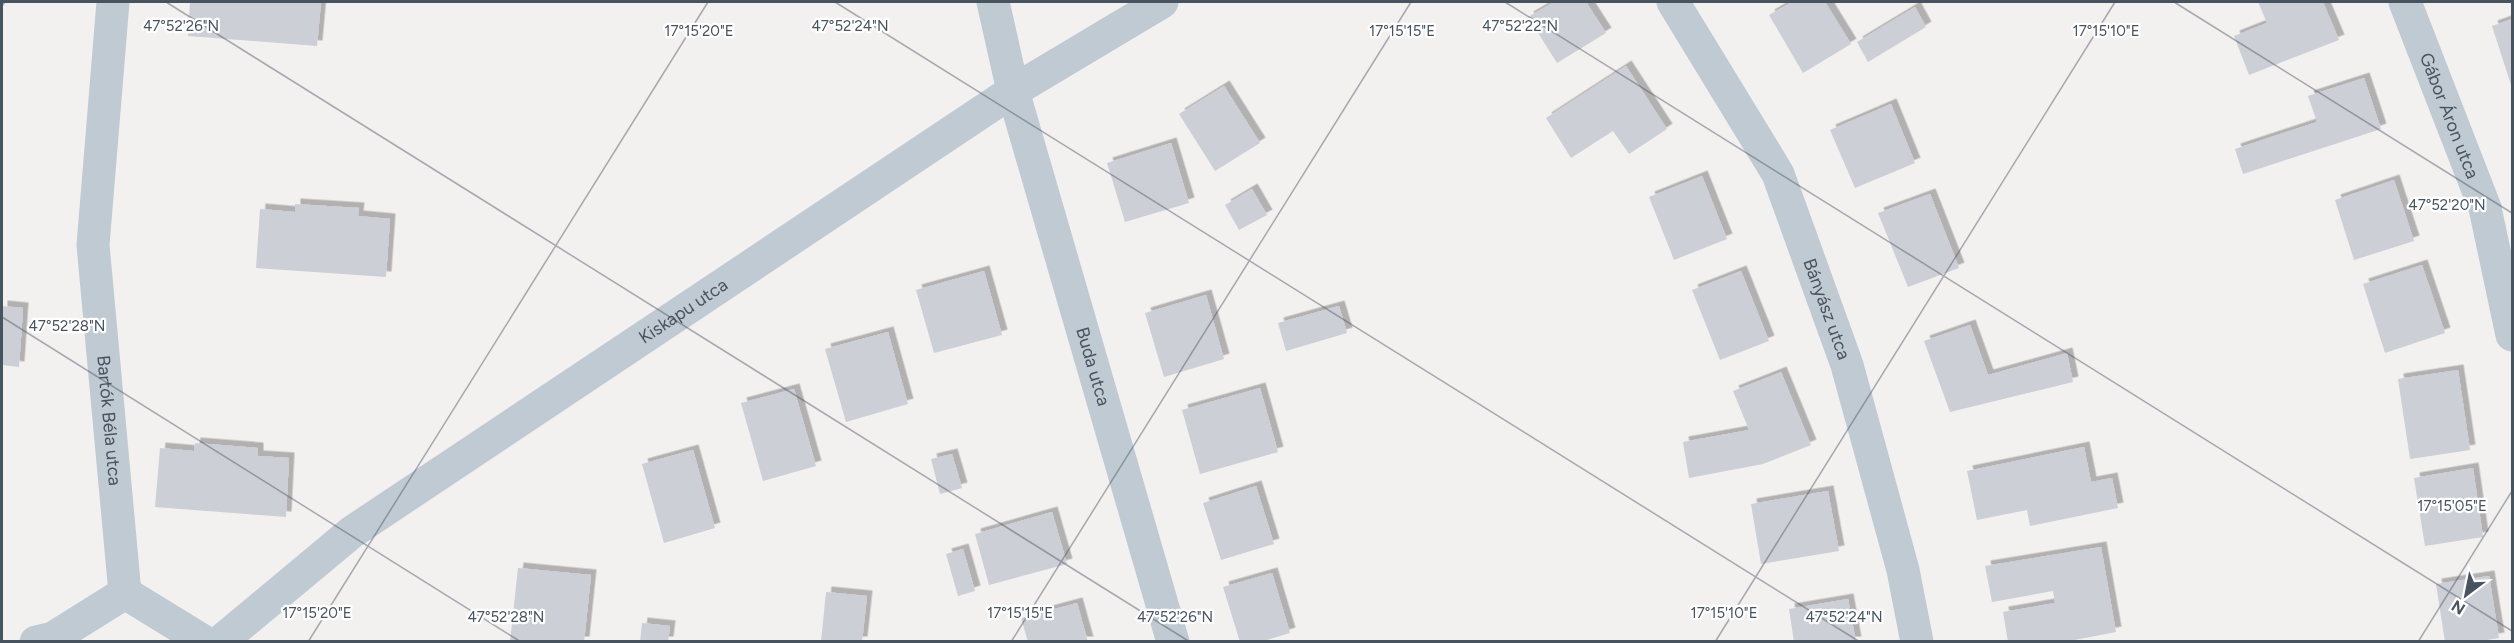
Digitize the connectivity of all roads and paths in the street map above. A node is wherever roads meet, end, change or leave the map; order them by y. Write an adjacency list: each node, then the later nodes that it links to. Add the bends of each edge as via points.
1 (113, 2): 8 (street, Bartók Béla utca, via 93,245)
2 (993, 2): 6 (street, Buda utca)
3 (1162, 2): 6 (street, Kiskapu utca)
4 (1673, 2): 13 (street, Bányász utca, via 1778,174 1847,365 1903,570)
5 (2405, 2): 7 (street, Gábor Áron utca, via 2485,208)
6 (1013, 91): 11 (street, Kiskapu utca, via 352,532); 12 (street, Buda utca)
7 (2512, 335)
8 (125, 593): 9 (street); 10 (street)
9 (47, 640)
10 (205, 642)
11 (220, 642)
12 (1173, 642)
13 (1917, 642)

